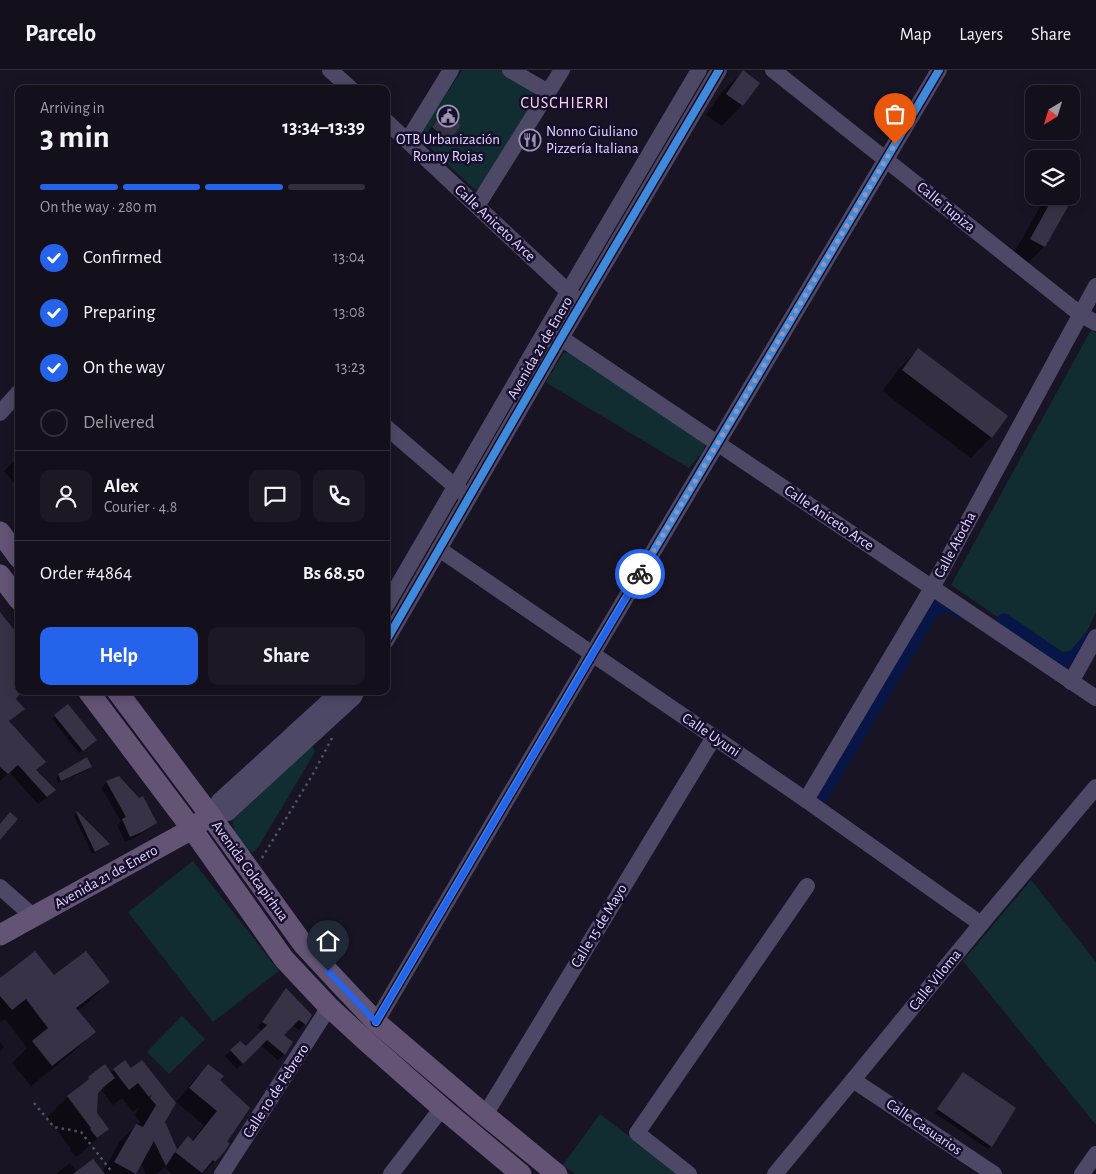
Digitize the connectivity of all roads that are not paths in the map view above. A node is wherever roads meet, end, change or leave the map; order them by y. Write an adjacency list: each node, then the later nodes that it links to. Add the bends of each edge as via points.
1 (330, 70): 9 (street)
2 (451, 70): 12 (street)
3 (510, 70): 10 (street)
4 (562, 70): 10 (street)
5 (719, 70): 17 (street, Avenida 21 de Enero)
6 (773, 70): 13 (street, Calle Tupiza)
7 (939, 70): 13 (street)
8 (691, 73): 16 (street, Avenida 21 de Enero)
9 (347, 85)
10 (548, 92): 14 (street)
11 (390, 124): 12 (street, Calle Aniceto Arce)
12 (408, 140): 14 (street, Calle Aniceto Arce)
13 (886, 159): 18 (street, Calle Tupiza); 24 (street)
14 (477, 206): 16 (street, Calle Aniceto Arce)
15 (1096, 286): 18 (street, Calle Atocha)
16 (568, 292): 17 (street, Calle Aniceto Arce); 25 (street, Avenida 21 de Enero)
17 (581, 304): 20 (street, Avenida 21 de Enero)
18 (1080, 314): 19 (street, Calle Tupiza); 31 (street, Calle Atocha)
19 (1096, 322)
20 (562, 338): 24 (street, Calle Aniceto Arce); 26 (street, Avenida 21 de Enero)
21 (15, 396): 22 (street)
22 (0, 413)
23 (390, 430): 25 (street)
24 (718, 443): 31 (street, Calle Aniceto Arce); 36 (street)
25 (456, 486): 26 (street); 33 (street, Avenida 21 de Enero)
26 (469, 499): 28 (street, Avenida 21 de Enero)
27 (0, 532): 29 (main road)
28 (439, 548): 34 (street, Avenida 21 de Enero); 36 (street, Calle Uyuni)
29 (15, 553)
30 (0, 575): 32 (main road)
31 (932, 588): 37 (street, Calle Aniceto Arce); 45 (street, Calle Atocha)
32 (15, 595)
33 (390, 599)
34 (390, 634)
35 (1096, 637): 37 (street)
36 (593, 654): 43 (street, Calle Uyuni); 54 (street)
37 (1071, 682): 42 (street, Calle Aniceto Arce)
38 (91, 695): 47 (main road, Avenida Colcapirhua)
39 (120, 695): 46 (main road, Avenida Colcapirhua)
40 (334, 695): 46 (street, Avenida 21 de Enero, via 219,801)
41 (355, 695): 46 (street, Avenida 21 de Enero, via 228,813)
42 (1096, 698)
43 (714, 736): 45 (street, Calle Uyuni); 57 (street, Calle 15 de Mayo)
44 (1096, 787): 51 (street, Calle Viloma)
45 (806, 800): 51 (street, Calle Uyuni)
46 (210, 815): 47 (main road, Avenida 21 de Enero); 54 (main road, Avenida Colcapirhua, via 303,944)
47 (192, 829): 50 (main road, Avenida 21 de Enero); 53 (main road, Avenida Colcapirhua, via 284,960)
48 (807, 886): 63 (street, via 637,1134)
49 (0, 887): 50 (street)
50 (34, 916): 52 (main road, Avenida 21 de Enero)
51 (981, 924): 55 (street, Calle Viloma)
52 (0, 935)
53 (329, 1007): 56 (main road, Avenida Colcapirhua); 59 (street, Calle 10 de Febrero)
54 (376, 1022): 57 (main road, Avenida Colcapirhua)
55 (854, 1080): 64 (street, Calle Viloma); 65 (street, Calle Casuarios)
56 (442, 1108): 60 (street); 61 (main road, Avenida Colcapirhua)
57 (485, 1115): 62 (main road, Avenida Colcapirhua)
58 (1096, 1154): 66 (street)
59 (222, 1174)
60 (391, 1174)
61 (522, 1174)
62 (557, 1174)
63 (688, 1174)
64 (775, 1174)
65 (994, 1174)
66 (1082, 1174)

